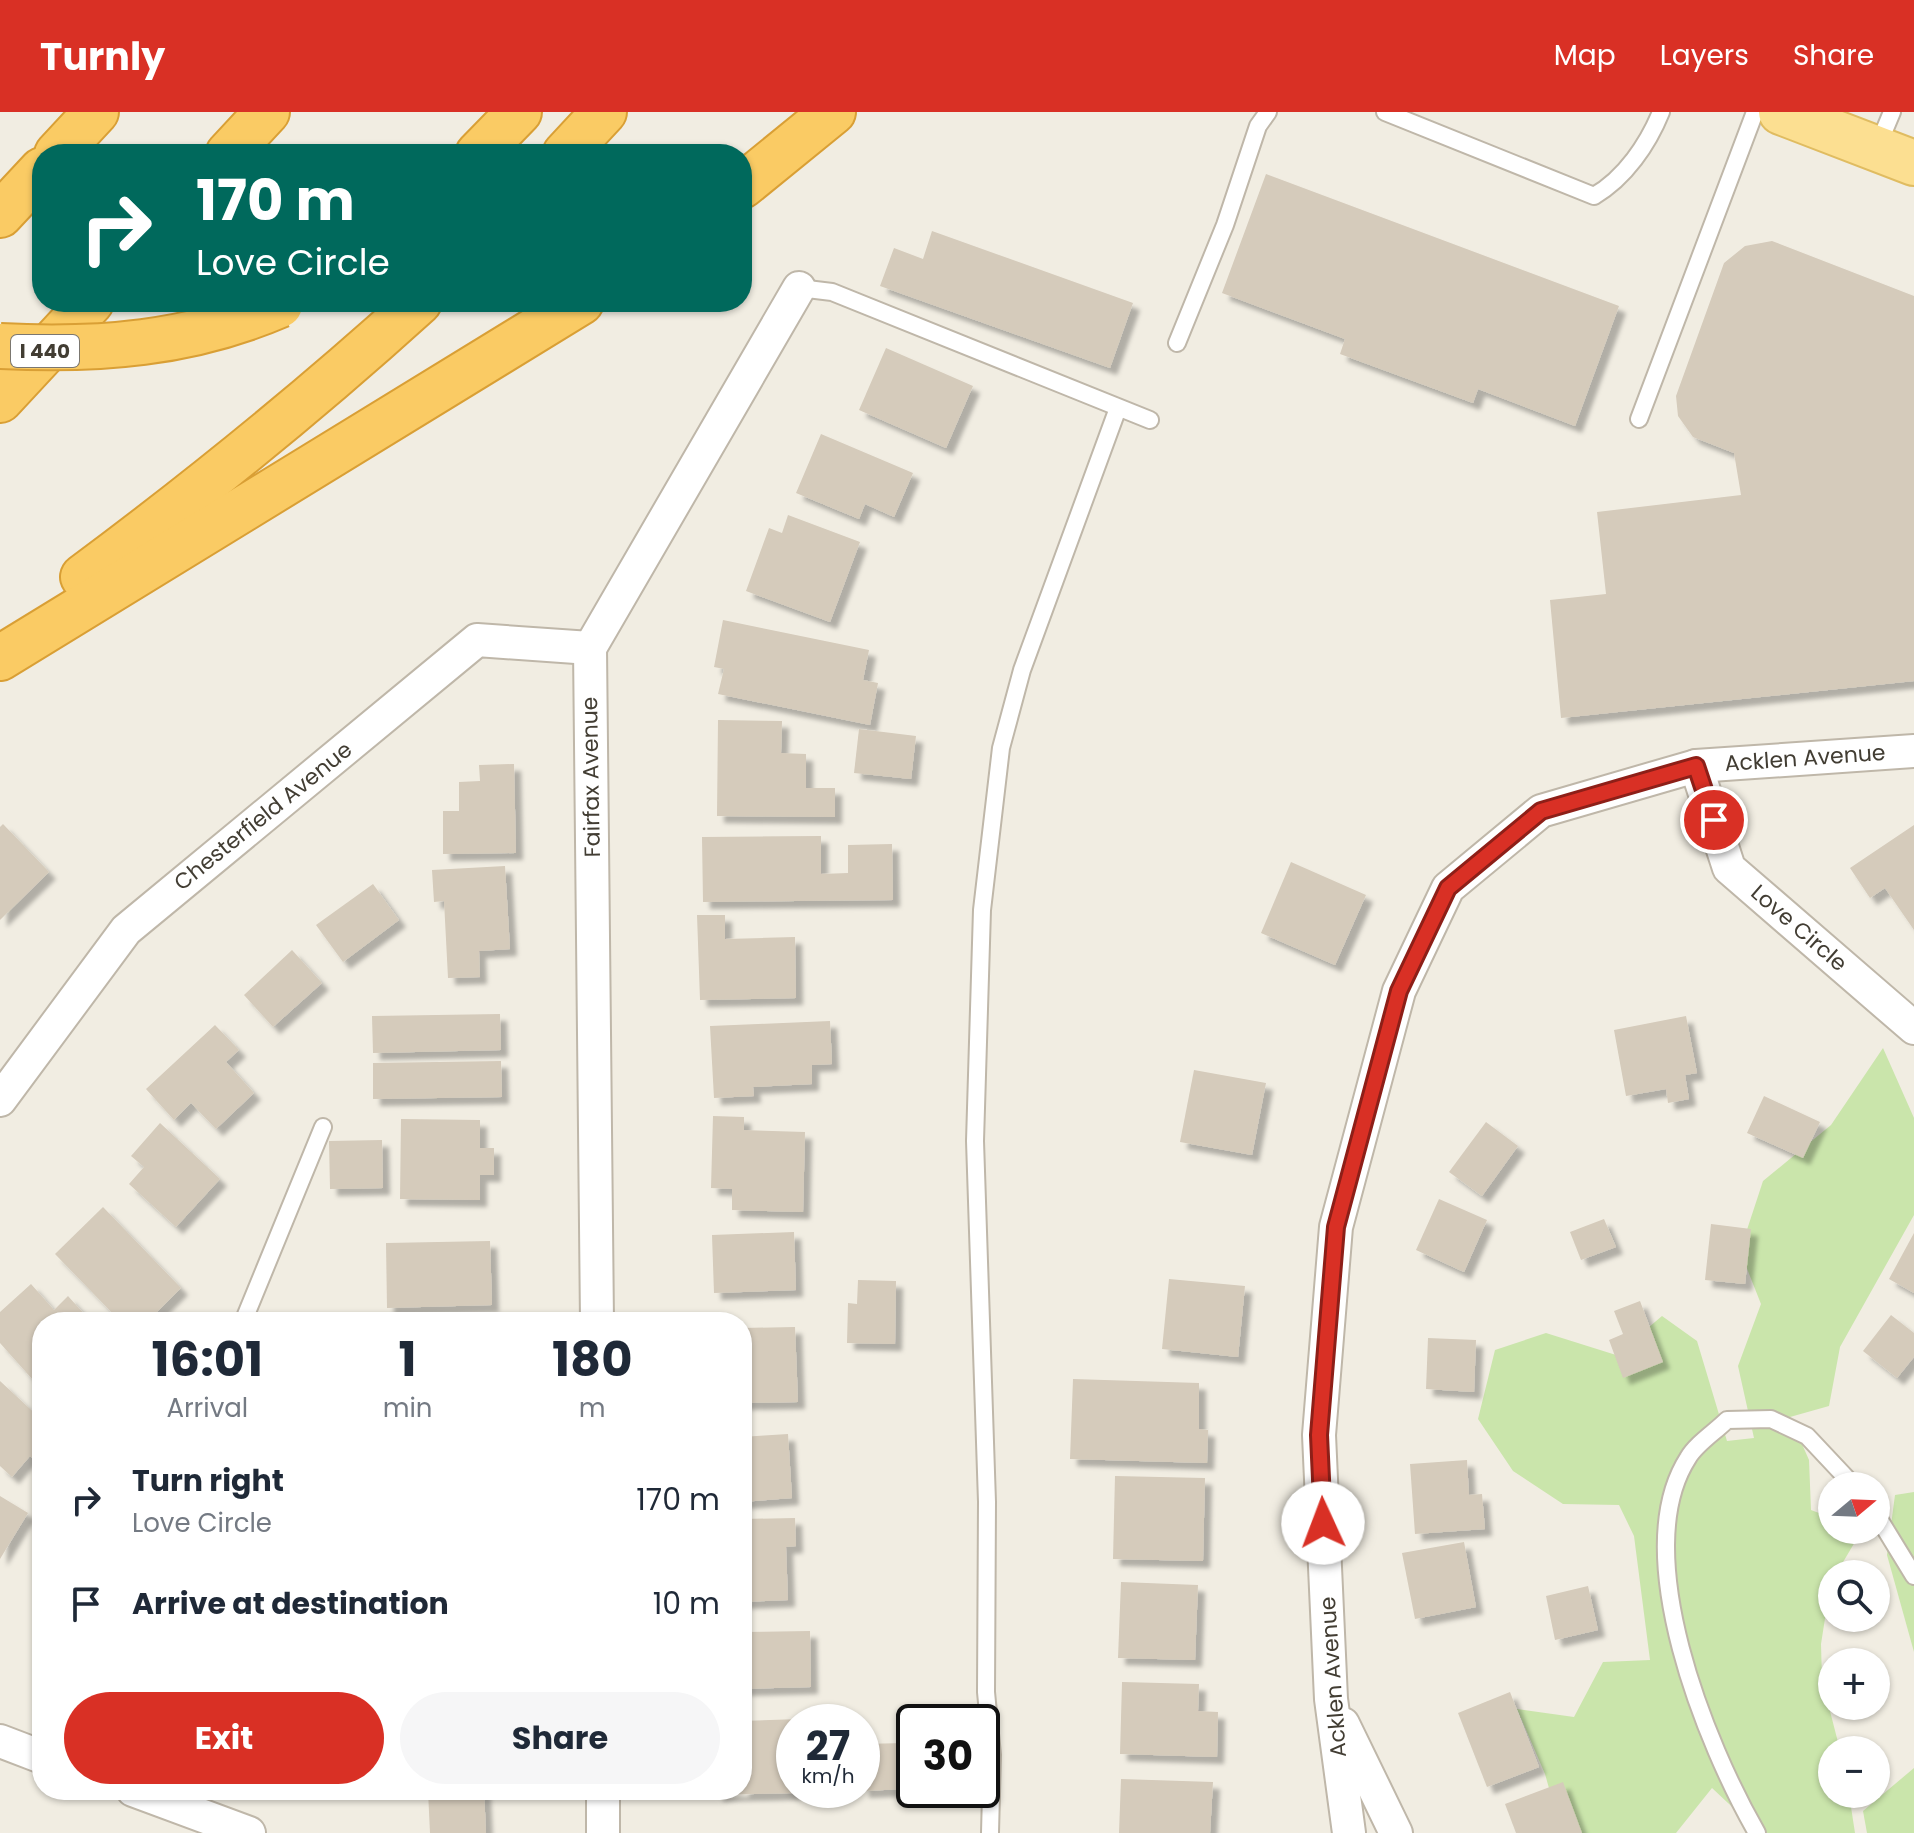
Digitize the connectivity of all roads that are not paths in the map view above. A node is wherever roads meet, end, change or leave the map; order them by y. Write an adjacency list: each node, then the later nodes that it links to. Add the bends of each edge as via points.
1 (96, 112): 11 (highway)
2 (267, 112): 12 (highway)
3 (519, 112): 13 (highway)
4 (604, 112): 14 (highway)
5 (833, 112): 15 (highway)
6 (1268, 112): 23 (lane, via 1258,126)
7 (1385, 112): 8 (lane, via 1594,196 1609,188 1651,138)
8 (1661, 112)
9 (1777, 112): 10 (main road); 27 (lane)
10 (1894, 141)
11 (66, 144)
12 (237, 144)
13 (488, 144)
14 (574, 144)
15 (752, 178)
16 (32, 181): 17 (highway)
17 (0, 215)
18 (799, 288): 26 (lane, via 832,292); 30 (street)
19 (82, 312): 25 (highway, I 440)
20 (263, 312): 24 (highway, bridge, via 175,339 70,350)
21 (408, 312): 29 (highway, via 230,466)
22 (565, 312): 31 (highway)
23 (1177, 343)
24 (0, 346)
25 (0, 400)
26 (1118, 408): 28 (lane); 49 (lane, via 1022,670 1001,748 982,910 975,1141 987,1502)
27 (1639, 419)
28 (1150, 420)
29 (0, 637)
30 (590, 648): 35 (street, Chesterfield Avenue, via 477,640 126,930); 38 (street, Fairfax Avenue)
31 (0, 658)
32 (1914, 751): 33 (street, Acklen Avenue)
33 (1696, 766): 34 (street, Love Circle, via 1729,868); 42 (street, Acklen Avenue, via 1541,811 1448,888 1399,991 1336,1227 1319,1435)
34 (1914, 1028)
35 (0, 1100)
36 (323, 1127): 37 (lane)
37 (247, 1312)
38 (597, 1312)
39 (1841, 1472): 52 (lane, via 1807,1436 1771,1419 1727,1420 1688,1458 1669,1506 1666,1562 1689,1686 1734,1793)
40 (1890, 1537): 41 (lane)
41 (1914, 1576)
42 (1331, 1699): 50 (street, Acklen Avenue); 51 (street)
43 (0, 1741): 44 (street)
44 (32, 1753)
45 (160, 1800): 47 (street)
46 (603, 1800): 48 (street)
47 (249, 1833)
48 (603, 1833)
49 (990, 1833)
50 (1349, 1833)
51 (1396, 1833)
52 (1757, 1833)

